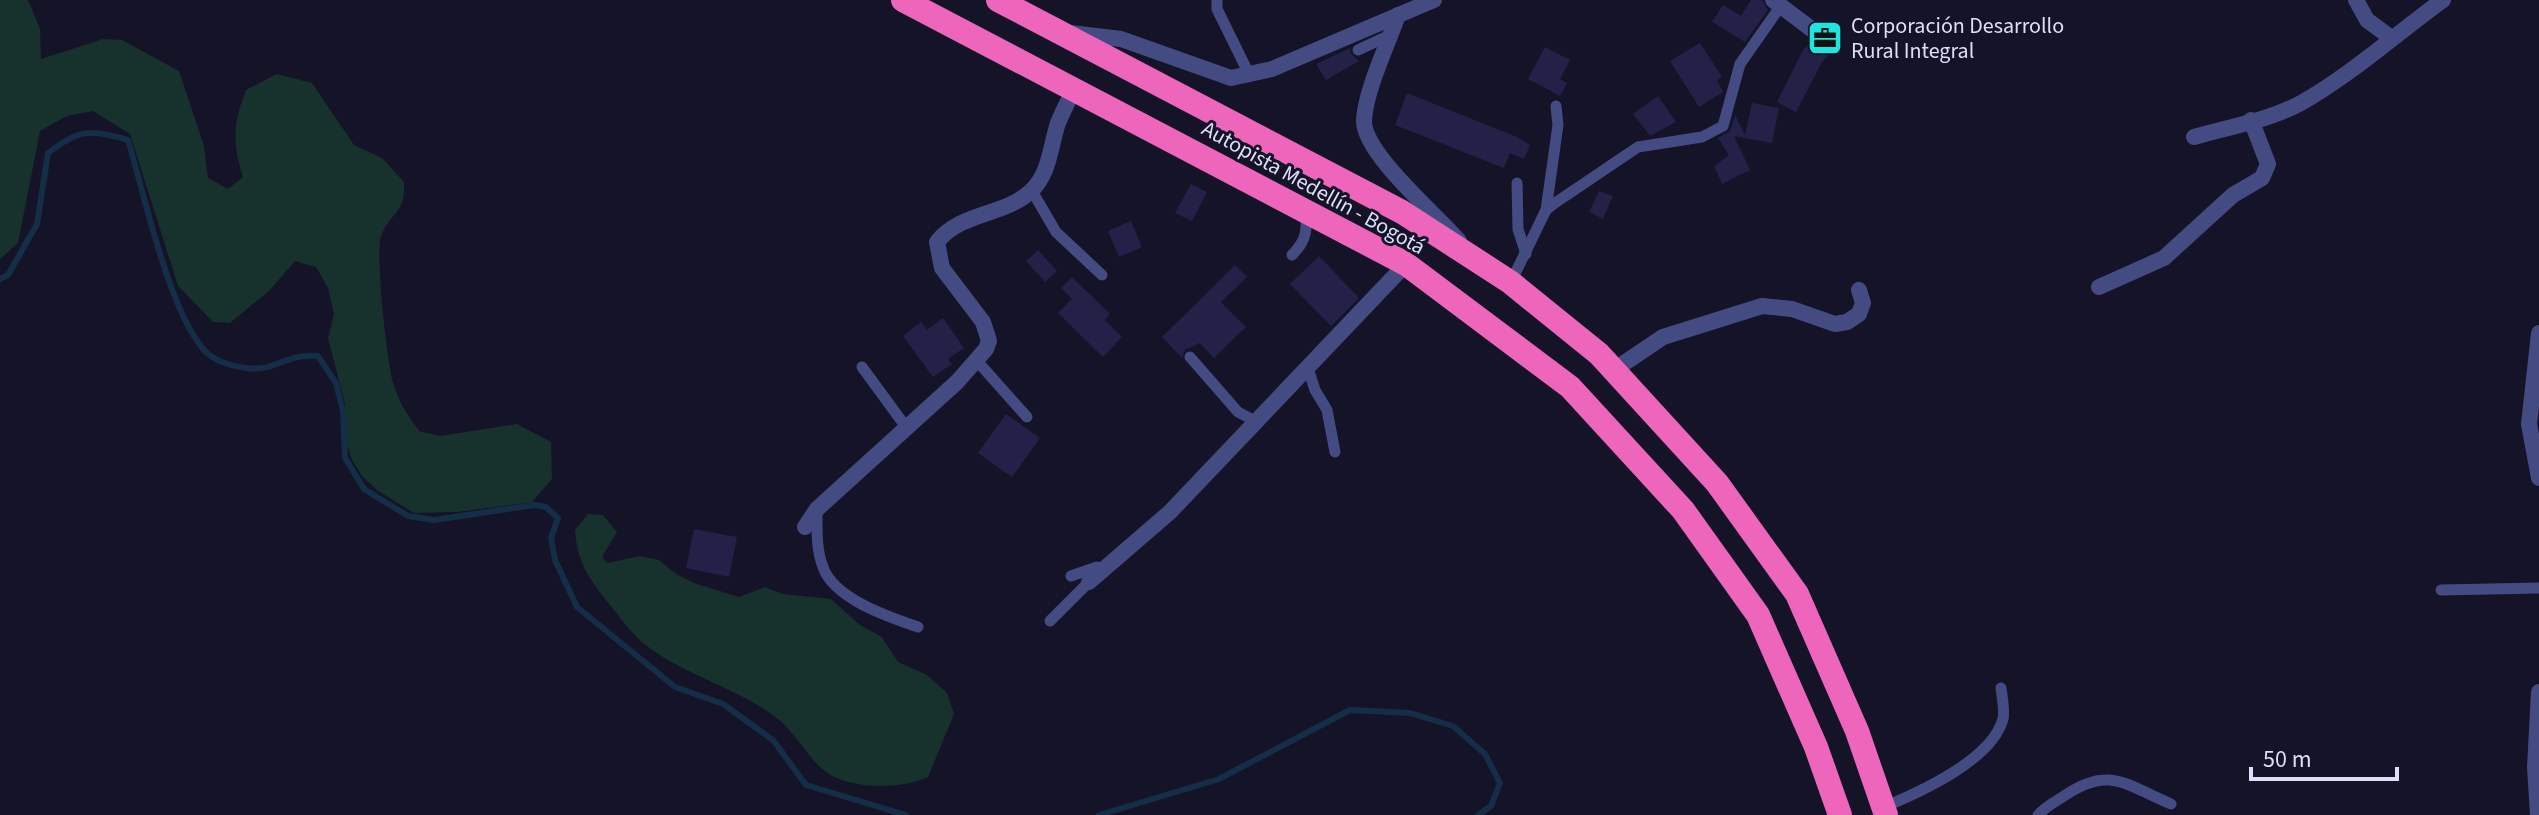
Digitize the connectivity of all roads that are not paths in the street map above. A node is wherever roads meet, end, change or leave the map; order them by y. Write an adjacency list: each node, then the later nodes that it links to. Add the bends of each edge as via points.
1 (903, 0): 16 (highway, Autopista Medellín - Bogotá)
2 (998, 0): 8 (highway, Autopista Medellín - Bogotá)
3 (1217, 0): 15 (lane)
4 (1434, 0): 9 (street)
5 (2356, 0): 13 (street, via 2367,20)
6 (2443, 0): 13 (street)
7 (1777, 4): 10 (street); 23 (lane, via 1740,64 1723,126 1702,137 1638,147)
8 (1018, 6): 11 (highway, Autopista Medellín - Bogotá)
9 (1398, 15): 12 (street); 15 (street)
10 (1814, 31)
11 (1058, 32): 15 (street, via 1121,39 1216,75); 24 (highway, Autopista Medellín - Bogotá, via 1331,173)
12 (1392, 34): 14 (lane); 24 (street, via 1368,104 1365,131)
13 (2390, 37): 18 (street, via 2353,70 2298,104)
14 (1358, 50)
15 (1250, 76)
16 (1074, 88): 21 (street, via 1046,169); 22 (highway, Autopista Medellín - Bogotá)
17 (1556, 106): 23 (lane)
18 (2251, 120): 19 (street); 30 (street, via 2268,164 2262,178 2233,195 2164,258)
19 (2194, 137)
20 (1517, 183): 25 (lane, via 1518,229)
21 (1032, 191): 28 (lane, via 1056,232); 34 (street, via 950,228 937,242 942,268 987,331 989,341)
22 (1305, 209): 26 (lane, via 1307,233); 27 (highway, Autopista Medellín - Bogotá)
23 (1546, 210): 25 (lane)
24 (1468, 253): 29 (highway, Autopista Medellín - Bogotá)
25 (1526, 254): 29 (lane)
26 (1292, 255)
27 (1406, 264): 36 (street); 56 (highway, Autopista Medellín - Bogotá, via 1570,387 1683,510 1758,615)
28 (1102, 275)
29 (1510, 282): 37 (highway, Autopista Medellín - Bogotá)
30 (2099, 287)
31 (1859, 290): 37 (street, via 1859,314 1847,322 1835,324 1792,309 1762,306 1663,337)
32 (2539, 333): 42 (street, via 2529,424)
33 (1190, 357): 39 (lane, via 1238,412)
34 (978, 362): 38 (lane); 40 (street)
35 (862, 367): 40 (lane)
36 (1308, 368): 39 (street); 41 (lane, via 1327,410)
37 (1614, 370): 55 (highway, Autopista Medellín - Bogotá, via 1717,483 1797,594 1857,731)
38 (1027, 417)
39 (1257, 422): 45 (street)
40 (906, 427): 43 (street)
41 (1335, 452)
42 (2539, 478)
43 (817, 509): 44 (street); 51 (lane, via 820,556 829,578 859,601)
44 (805, 527)
45 (1106, 569): 46 (lane); 47 (street)
46 (1071, 576)
47 (1089, 582): 50 (lane)
48 (2539, 588): 49 (lane)
49 (2441, 590)
50 (1050, 621)
51 (918, 627)
52 (2001, 688): 55 (lane, via 2004,717 1969,763)
53 (2539, 692): 58 (street)
54 (2171, 804): 57 (lane, via 2111,778 2099,778)
55 (1885, 811)
56 (1840, 815)
57 (2038, 815)
58 (2538, 815)

